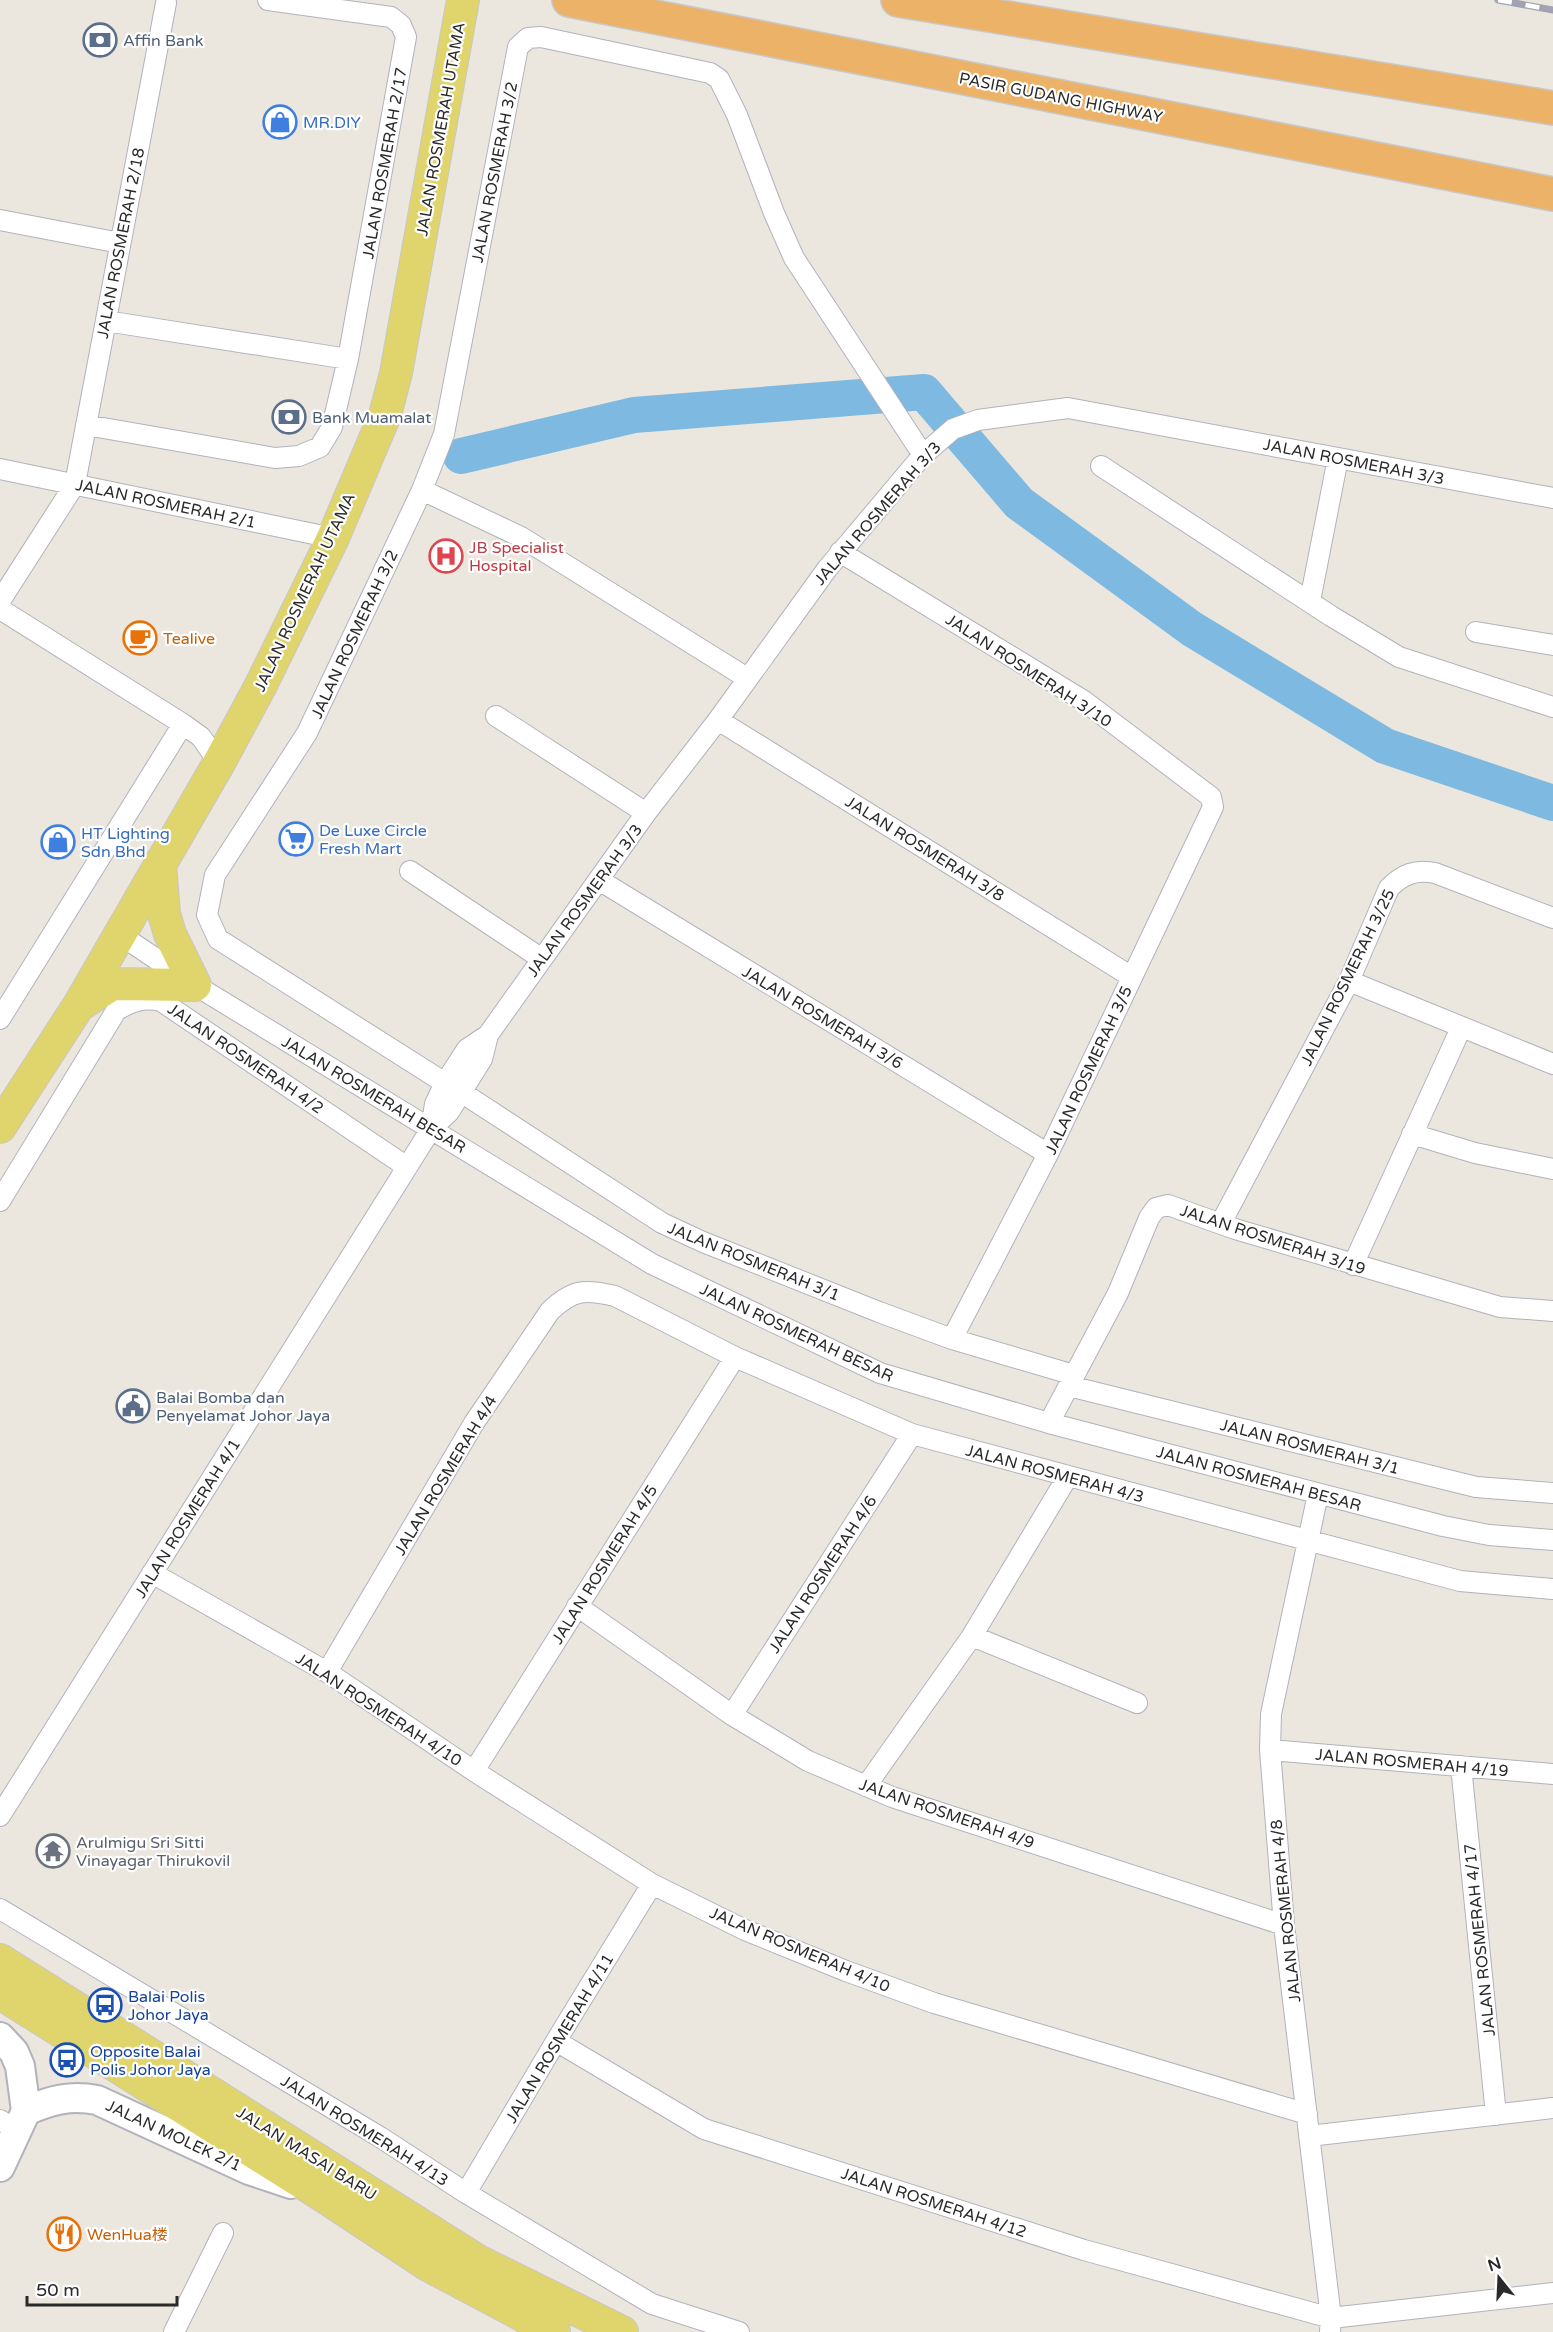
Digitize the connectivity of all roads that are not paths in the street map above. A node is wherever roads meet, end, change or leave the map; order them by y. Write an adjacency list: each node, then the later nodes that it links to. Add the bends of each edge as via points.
1 (268, 0): 11 (street, JALAN ROSMERAH 2/17, via 391,17 401,25 406,37)
2 (463, 0): 20 (main road, JALAN ROSMERAH UTAMA, via 396,373 385,415)
3 (569, 0): 7 (highway, PASIR GUDANG HIGHWAY)
4 (898, 0): 6 (highway)
5 (162, 1): 9 (street, JALAN ROSMERAH 2/18)
6 (1553, 108)
7 (1551, 193)
8 (0, 220): 9 (street)
9 (120, 243): 10 (street, JALAN ROSMERAH 2/18)
10 (106, 321): 11 (street); 12 (street, JALAN ROSMERAH 2/18)
11 (348, 359): 12 (street, JALAN ROSMERAH 2/17, via 328,434 320,447 299,456 275,458)
12 (86, 425): 17 (street, JALAN ROSMERAH 2/18)
13 (923, 455): 14 (street, JALAN ROSMERAH 3/3, via 953,429 978,420 1068,408); 18 (street, JALAN ROSMERAH 3/2, via 794,258 719,79 710,73 542,37 528,38 518,46 444,434); 21 (street, JALAN ROSMERAH 3/3)
14 (1338, 458): 19 (street, JALAN ROSMERAH 3/3); 22 (street)
15 (1101, 466): 22 (street)
16 (0, 469): 17 (street, JALAN ROSMERAH 2/1)
17 (75, 484): 20 (street, JALAN ROSMERAH 2/1); 23 (street)
18 (422, 490): 27 (street, via 521,537); 48 (street, JALAN ROSMERAH 3/2, via 306,733 215,875 207,915 218,939)
19 (1553, 498)
20 (333, 538): 32 (main road, JALAN ROSMERAH UTAMA)
21 (840, 552): 27 (street, JALAN ROSMERAH 3/3); 33 (street, JALAN ROSMERAH 3/10, via 1084,701)
22 (1310, 601): 28 (street, via 1399,657)
23 (0, 602)
24 (0, 609): 31 (street)
25 (1476, 632): 26 (street)
26 (1553, 645)
27 (747, 678): 30 (street, JALAN ROSMERAH 3/3)
28 (1553, 706)
29 (496, 716): 34 (street)
30 (718, 720): 34 (street, JALAN ROSMERAH 3/3); 41 (street, JALAN ROSMERAH 3/8)
31 (183, 724): 32 (street, via 201,737); 45 (street)
32 (219, 763): 35 (main road, JALAN ROSMERAH UTAMA)
33 (1211, 797): 41 (street, JALAN ROSMERAH 3/5, via 1213,807)
34 (646, 813): 37 (street, JALAN ROSMERAH 3/3)
35 (160, 863): 39 (main road, JALAN ROSMERAH UTAMA); 43 (main road, via 164,914)
36 (410, 871): 40 (street)
37 (599, 880): 40 (street, JALAN ROSMERAH 3/3); 52 (street, JALAN ROSMERAH 3/6)
38 (1553, 918): 42 (street, JALAN ROSMERAH 3/25, via 1435,873 1410,873 1389,888)
39 (119, 934): 43 (street, JALAN ROSMERAH BESAR); 44 (main road, JALAN ROSMERAH UTAMA)
40 (542, 959): 48 (street, JALAN ROSMERAH 3/3, via 488,1035 467,1049)
41 (1132, 977): 52 (street, JALAN ROSMERAH 3/5)
42 (1348, 981): 46 (street); 56 (street, JALAN ROSMERAH 3/25)
43 (195, 985): 44 (main road, via 112,984); 50 (street, JALAN ROSMERAH BESAR)
44 (79, 1005): 49 (main road, JALAN ROSMERAH UTAMA)
45 (0, 1019)
46 (1461, 1028): 47 (street); 51 (street)
47 (1553, 1064)
48 (453, 1087): 50 (street, JALAN ROSMERAH 3/3, via 435,1104); 60 (street, JALAN ROSMERAH 3/1, via 662,1223)
49 (0, 1127)
50 (431, 1129): 53 (street, JALAN ROSMERAH 4/1); 63 (street, JALAN ROSMERAH BESAR, via 652,1264 880,1373)
51 (1412, 1134): 54 (street, via 1475,1153); 57 (street)
52 (1048, 1154): 60 (street, JALAN ROSMERAH 3/5)
53 (407, 1167): 55 (street, JALAN ROSMERAH 4/2, via 161,1001 149,998 130,1002 116,1011); 70 (street, JALAN ROSMERAH 4/1)
54 (1553, 1169)
55 (0, 1201)
56 (1221, 1222): 57 (street, JALAN ROSMERAH 3/19); 62 (street, JALAN ROSMERAH 3/19, via 1168,1205 1156,1208 1118,1293)
57 (1353, 1265): 59 (street, JALAN ROSMERAH 3/19, via 1500,1307)
58 (579, 1291): 61 (street, JALAN ROSMERAH 4/3, via 615,1296); 74 (street, JALAN ROSMERAH 4/4, via 550,1311 474,1423)
59 (1553, 1311)
60 (952, 1339): 62 (street, JALAN ROSMERAH 3/1)
61 (735, 1357): 64 (street, JALAN ROSMERAH 4/3); 72 (street, JALAN ROSMERAH 4/5)
62 (1072, 1380): 63 (street, JALAN ROSMERAH 3/19); 66 (street, JALAN ROSMERAH 3/1, via 1476,1487)
63 (1049, 1423): 67 (street, JALAN ROSMERAH BESAR)
64 (912, 1434): 65 (street, JALAN ROSMERAH 4/3); 76 (street, JALAN ROSMERAH 4/6)
65 (1068, 1476): 68 (street, JALAN ROSMERAH 4/3); 73 (street)
66 (1553, 1493)
67 (1318, 1494): 68 (street, JALAN ROSMERAH 4/8); 69 (street, JALAN ROSMERAH BESAR, via 1443,1526 1489,1535)
68 (1307, 1540): 71 (street, JALAN ROSMERAH 4/3, via 1460,1581); 77 (street, JALAN ROSMERAH 4/8, via 1271,1714)
69 (1553, 1540)
70 (153, 1573): 74 (street, JALAN ROSMERAH 4/10); 82 (street, JALAN ROSMERAH 4/1)
71 (1553, 1589)
72 (577, 1606): 76 (street, JALAN ROSMERAH 4/9); 79 (street, JALAN ROSMERAH 4/5)
73 (972, 1636): 75 (street); 81 (street)
74 (327, 1672): 79 (street, JALAN ROSMERAH 4/10)
75 (1137, 1703)
76 (732, 1714): 81 (street, JALAN ROSMERAH 4/9, via 808,1761)
77 (1270, 1750): 78 (street, JALAN ROSMERAH 4/19); 85 (street, JALAN ROSMERAH 4/8)
78 (1461, 1766): 80 (street, JALAN ROSMERAH 4/19); 92 (street, JALAN ROSMERAH 4/17)
79 (474, 1771): 83 (street, JALAN ROSMERAH 4/10)
80 (1553, 1774)
81 (866, 1786): 85 (street, JALAN ROSMERAH 4/9)
82 (0, 1816)
83 (652, 1884): 89 (street, JALAN ROSMERAH 4/11); 91 (street, JALAN ROSMERAH 4/10, via 745,1930 934,2003)
84 (0, 1909): 96 (street, JALAN ROSMERAH 4/13, via 380,2136)
85 (1284, 1924): 91 (street, JALAN ROSMERAH 4/8)
86 (0, 1960): 103 (main road, JALAN MASAI BARU, via 478,2261)
87 (0, 1993): 97 (main road, JALAN MASAI BARU)
88 (0, 2037): 93 (street, via 14,2052 20,2066)
89 (556, 2041): 96 (street, JALAN ROSMERAH 4/11); 100 (street, JALAN ROSMERAH 4/12, via 704,2129)
90 (1553, 2108): 92 (street)
91 (1307, 2114): 94 (street, JALAN ROSMERAH 4/8)
92 (1496, 2115): 94 (street)
93 (14, 2120): 95 (street); 97 (street, JALAN MOLEK 2/1, via 47,2102 78,2097 98,2100 249,2170)
94 (1309, 2136): 100 (street, JALAN ROSMERAH 4/8)
95 (0, 2167)
96 (466, 2193): 104 (street, JALAN ROSMERAH 4/13, via 652,2304)
97 (322, 2195): 102 (main road, JALAN MASAI BARU, via 428,2265)
98 (223, 2233): 101 (street)
99 (1553, 2293): 100 (street)
100 (1331, 2325)
101 (174, 2332)
102 (554, 2332)
103 (622, 2332)
104 (739, 2332)

